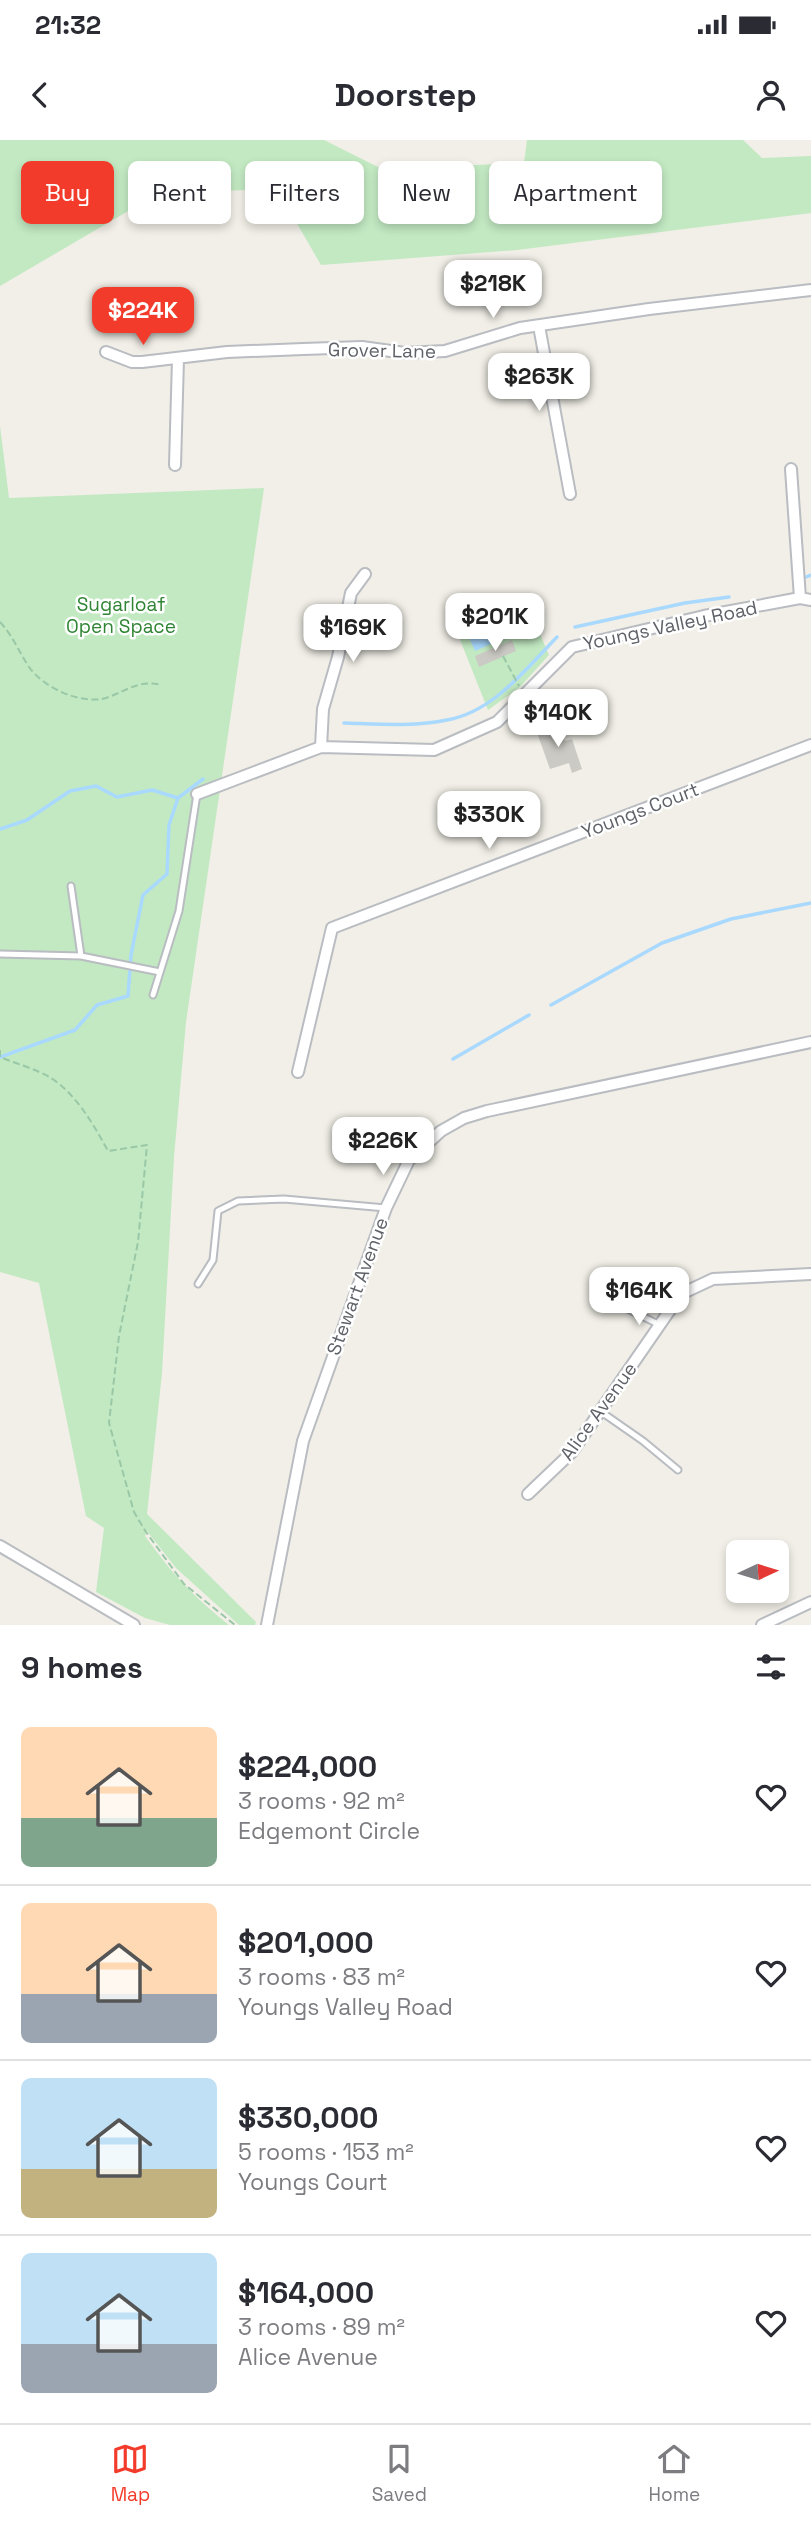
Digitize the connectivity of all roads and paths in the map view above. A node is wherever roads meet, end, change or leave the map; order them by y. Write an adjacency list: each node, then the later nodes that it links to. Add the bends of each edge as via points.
1 (811, 290): 2 (street, Grover Lane)
2 (539, 326): 4 (street, Grover Lane, via 445,351 405,353 362,347 227,352); 7 (street)
3 (106, 352): 4 (street, Grover Lane, via 132,362)
4 (178, 359): 5 (street)
5 (175, 465)
6 (791, 470): 9 (street)
7 (570, 494)
8 (365, 574): 15 (street, via 351,593 323,709)
9 (806, 599): 15 (street, Youngs Valley Road, via 704,616 572,647 497,722 434,750)
10 (0, 622): 12 (path, via 38,678 78,699 108,697 151,682)
11 (503, 656): 13 (path)
12 (162, 685)
13 (517, 685)
14 (811, 745): 24 (street, Youngs Court, via 332,928)
15 (321, 747): 16 (street, Youngs Valley Road)
16 (197, 794): 20 (lane, via 179,911)
17 (71, 886): 19 (lane)
18 (0, 954): 19 (lane)
19 (81, 956): 20 (lane)
20 (160, 972): 21 (lane)
21 (153, 995)
22 (811, 1042): 25 (street, Stewart Avenue, via 464,1118 441,1131 409,1160)
23 (0, 1050): 36 (path, via 1,1057 66,1089 108,1151 148,1145 138,1242 119,1336 109,1423 134,1513 184,1584)
24 (299, 1072)
25 (386, 1208): 27 (lane, via 284,1199 237,1201 218,1211 213,1260); 37 (street, Stewart Avenue, via 303,1441)
26 (811, 1274): 29 (street, Alice Avenue, via 713,1279 681,1294)
27 (198, 1284)
28 (595, 1293): 29 (lane)
29 (660, 1325): 30 (street, Alice Avenue)
30 (600, 1411): 31 (lane); 32 (street, Alice Avenue, via 572,1452)
31 (678, 1470)
32 (528, 1494)
33 (0, 1546): 35 (street)
34 (811, 1602): 38 (street)
35 (134, 1625)
36 (235, 1625)
37 (267, 1625)
38 (762, 1625)

